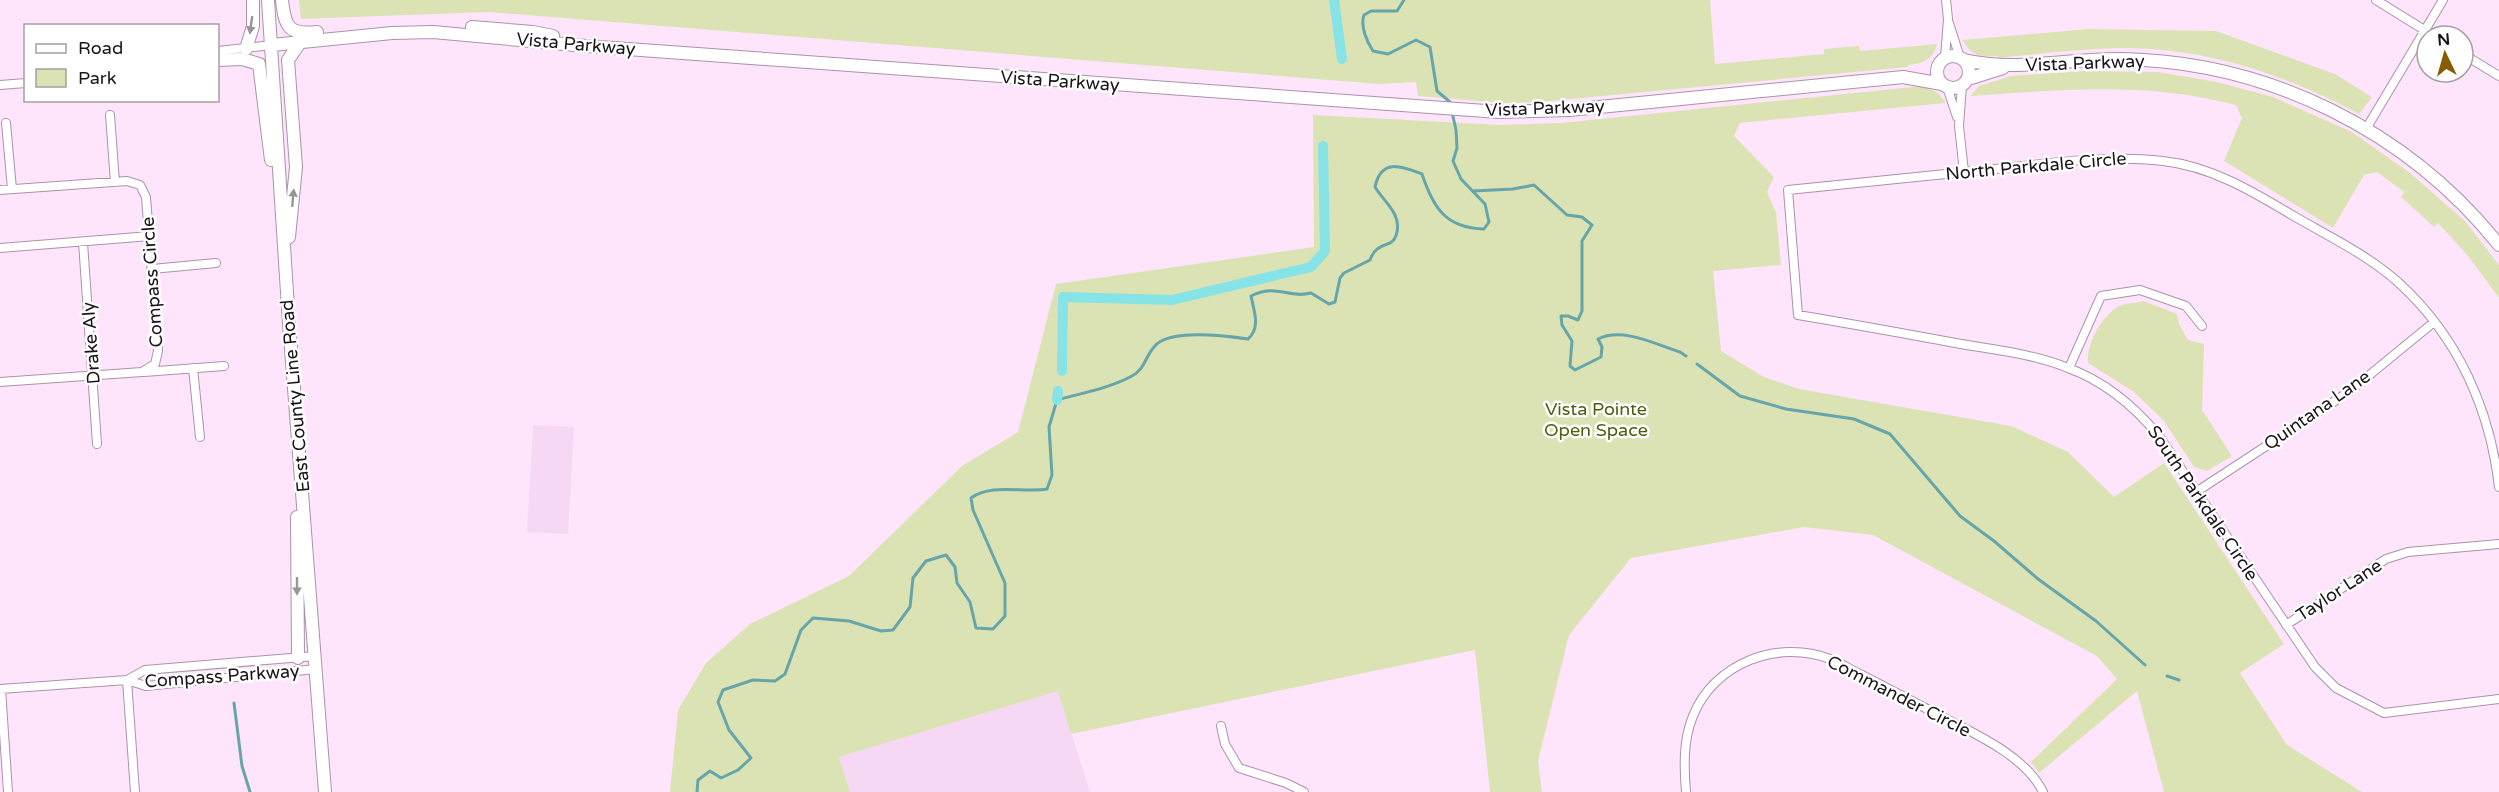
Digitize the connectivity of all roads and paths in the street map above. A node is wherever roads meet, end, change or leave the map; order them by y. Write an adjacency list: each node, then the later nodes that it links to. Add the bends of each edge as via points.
1 (253, 0): 14 (street, one-way to 14, via 253,26)
2 (268, 0): 11 (street, East County Line Road)
3 (282, 0): 13 (street, via 286,24 300,33 425,25 533,32)
4 (1946, 0): 7 (street)
5 (2376, 0): 8 (street)
6 (2443, 0): 9 (street)
7 (1948, 19): 16 (street); 19 (street)
8 (2415, 24)
9 (2428, 24)
10 (301, 41): 11 (street, Vista Parkway); 13 (street, Vista Parkway, via 433,32); 42 (street, one-way to 10, via 296,167 288,60)
11 (272, 45): 14 (street, Vista Parkway); 42 (street, East County Line Road)
12 (2415, 45): 30 (street)
13 (605, 47): 22 (street, Vista Parkway, via 1499,112 1569,110)
14 (246, 49): 15 (street, Vista Parkway)
15 (219, 51)
16 (1962, 59): 19 (street); 20 (street, Vista Parkway); 23 (street, via 1969,69)
17 (219, 60): 42 (street, via 242,58 259,64)
18 (2475, 61): 21 (street)
19 (1942, 62): 22 (street, Vista Parkway); 26 (street, via 1938,76)
20 (2010, 66): 23 (street, Vista Parkway); 30 (street, Vista Parkway, via 2123,59 2198,66 2297,94)
21 (2499, 76)
22 (1903, 77): 26 (street, Vista Parkway)
23 (1965, 82): 26 (street, via 1958,87); 29 (street)
24 (24, 83): 25 (street)
25 (0, 85)
26 (1945, 85): 29 (street)
27 (110, 115): 32 (street)
28 (6, 123): 33 (street)
29 (1959, 126): 31 (street)
30 (2366, 129): 38 (street, Vista Parkway, via 2441,184)
31 (1964, 172): 37 (street, North Parkdale Circle, via 1788,190); 43 (street, North Parkdale Circle, via 2106,158 2167,161 2193,167 2255,193 2361,255 2399,284)
32 (115, 182): 33 (street, Compass Circle); 35 (street, Compass Circle, via 140,185 146,197)
33 (12, 189): 34 (street, Compass Circle)
34 (0, 190)
35 (150, 236): 36 (street); 41 (street, Compass Circle)
36 (83, 242): 39 (street); 49 (street, Drake Aly)
37 (1792, 243): 47 (street, South Parkdale Circle, via 1798,315 2019,354)
38 (2499, 245)
39 (0, 248)
40 (216, 263): 41 (street)
41 (152, 269): 48 (street, Compass Circle, via 158,351 155,364)
42 (285, 277): 51 (street, East County Line Road)
43 (2434, 322): 54 (street, North Parkdale Circle, via 2461,360 2479,398 2495,451); 55 (street, Quintana Lane, via 2350,391)
44 (2202, 326): 47 (street, via 2186,306 2140,290 2101,296)
45 (224, 366): 46 (street)
46 (193, 368): 48 (street); 52 (street)
47 (2069, 368): 55 (street, South Parkdale Circle, via 2142,416)
48 (142, 372): 49 (street, Compass Circle)
49 (94, 376): 50 (street, Compass Circle); 53 (street, Drake Aly)
50 (0, 382)
51 (297, 423): 58 (street, one-way to 58); 59 (street, East County Line Road)
52 (200, 437)
53 (97, 444)
54 (2499, 487)
55 (2196, 492): 57 (street, South Parkdale Circle)
56 (2499, 543): 57 (street, Taylor Lane, via 2408,552 2386,559)
57 (2286, 624): 62 (street, South Parkdale Circle, via 2336,688 2384,713)
58 (298, 658): 59 (street, Compass Parkway); 60 (street, Compass Parkway, via 146,670)
59 (316, 662): 60 (street, Compass Parkway, via 146,686); 66 (street, East County Line Road)
60 (127, 680): 61 (street, Compass Parkway); 65 (street)
61 (0, 689): 64 (street)
62 (2499, 699)
63 (1221, 726): 67 (street, via 1225,744 1239,768)
64 (8, 792)
65 (135, 792)
66 (325, 792)
67 (1304, 792)
68 (1686, 792): 69 (street, Commander Circle, via 1686,740 1693,715 1704,697 1724,675 1748,660 1774,652 1829,658 1960,726 2008,754 2028,770)
69 (2043, 792)

